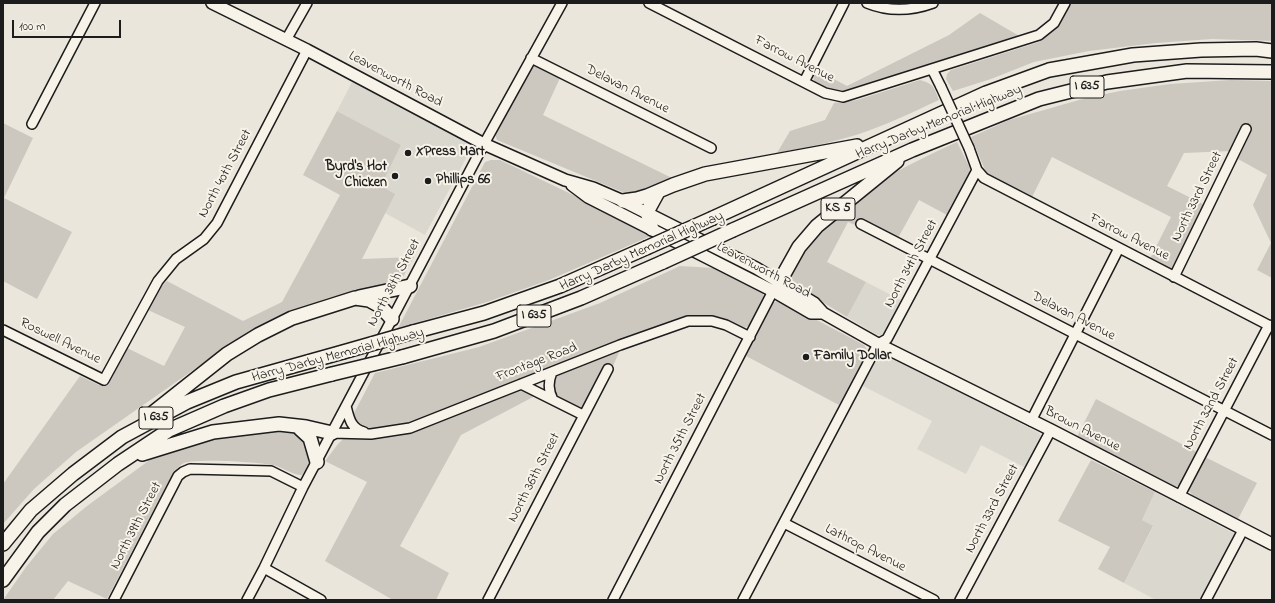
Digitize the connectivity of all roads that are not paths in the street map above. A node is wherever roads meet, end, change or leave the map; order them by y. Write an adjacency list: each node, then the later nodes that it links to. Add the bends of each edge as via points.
1 (95, 3): 17 (street)
2 (212, 3): 10 (main road, Leavenworth Road)
3 (307, 3): 10 (street)
4 (562, 3): 13 (street, North 38th Street)
5 (649, 3): 16 (street, Farrow Avenue)
6 (844, 3): 16 (street)
7 (867, 3): 9 (street, via 895,10 909,10)
8 (1065, 3): 14 (street, via 1054,23 1039,35)
9 (931, 4)
10 (286, 40): 11 (main road, Leavenworth Road)
11 (307, 50): 20 (main road, Leavenworth Road); 44 (street, North 40th Street, via 217,223 204,239 176,259 158,281)
12 (1272, 51): 19 (highway, Harry Darby Memorial Highway / I 635, via 1201,50 1134,55 1049,70 986,93)
13 (531, 58): 20 (street, North 38th Street); 21 (street, Delavan Avenue)
14 (932, 69): 16 (street, Farrow Avenue, via 843,97 825,93); 23 (street, bridge)
15 (1272, 72): 22 (highway, Harry Darby Memorial Highway / I 635, via 1187,71 1107,82 1039,99)
16 (804, 82)
17 (32, 124)
18 (1246, 129): 32 (street, North 33rd Street)
19 (877, 142): 25 (highway, via 705,174); 56 (highway, Harry Darby Memorial Highway / I 635, bridge, via 560,286 484,313 236,382 187,402)
20 (484, 144): 24 (main road, Leavenworth Road); 33 (street, North 38th Street)
21 (711, 148)
22 (912, 150): 34 (highway, KS 5, via 817,226 799,247); 58 (highway, Harry Darby Memorial Highway / I 635, bridge, via 581,298 494,331 269,390 224,406 169,430)
23 (977, 170): 30 (street, Farrow Avenue, via 984,178); 31 (street, North 34th Street)
24 (565, 180): 26 (main road, Leavenworth Road, via 593,188); 29 (main road, Leavenworth Road, via 588,197)
25 (658, 192): 26 (highway); 27 (highway)
26 (622, 201): 27 (main road, Leavenworth Road)
27 (647, 212): 29 (highway); 34 (main road, Leavenworth Road)
28 (861, 224): 31 (street, Delavan Avenue)
29 (652, 229): 34 (main road, Leavenworth Road)
30 (1118, 248): 32 (street, Farrow Avenue); 39 (street)
31 (930, 260): 39 (street, Delavan Avenue); 41 (street, North 34th Street, via 887,339)
32 (1174, 276): 37 (street, Farrow Avenue)
33 (410, 286): 35 (highway); 36 (street, North 38th Street)
34 (776, 286): 40 (street, North 35th Street); 41 (main road, Leavenworth Road, via 814,303 823,313)
35 (355, 298): 36 (highway, via 369,300 380,306); 56 (highway, via 292,318 226,354)
36 (392, 319): 47 (street, North 38th Street)
37 (1270, 326): 48 (street, North 32nd Street)
38 (3, 330): 44 (street, Roswell Avenue)
39 (1076, 335): 48 (street, Delavan Avenue); 50 (street)
40 (750, 337): 43 (street, Frontage Road, via 712,321 688,321); 71 (street, North 35th Street)
41 (878, 344): 50 (main road, Brown Avenue); 61 (street, North 34th Street)
42 (608, 369): 49 (street, North 36th Street)
43 (552, 372): 45 (street, Frontage Road); 46 (street, via 549,392)
44 (104, 380)
45 (521, 384): 46 (street); 54 (street, Frontage Road, via 410,428)
46 (553, 400): 49 (street)
47 (346, 406): 53 (street, North 38th Street); 54 (street, via 349,420 354,426 360,431)
48 (1224, 410): 55 (street, Delavan Avenue); 60 (street, North 32nd Street)
49 (583, 415): 70 (street, North 36th Street)
50 (1032, 421): 52 (main road, Brown Avenue)
51 (297, 426): 53 (highway); 57 (highway, via 310,438); 58 (highway, via 279,424 213,432 156,449)
52 (1051, 430): 60 (main road, Brown Avenue); 74 (street, North 33rd Street)
53 (332, 433): 54 (street, Frontage Road); 57 (street, North 38th Street)
54 (372, 434)
55 (1272, 435)
56 (122, 437): 63 (highway, Harry Darby Memorial Highway / I 635, via 31,510)
57 (317, 462): 59 (street, North 38th Street)
58 (118, 464): 66 (highway, Harry Darby Memorial Highway / I 635, via 66,505 38,532)
59 (303, 486): 65 (street, North 38th Street); 67 (street, North 39th Street, via 271,471 190,469 183,472 178,476)
60 (1179, 497): 62 (main road, Brown Avenue)
61 (784, 523): 72 (street, North 34th Street); 73 (street, Lathrop Avenue)
62 (1243, 530): 64 (main road, Brown Avenue); 75 (street)
63 (3, 544)
64 (1272, 544)
65 (264, 568): 68 (street, North 38th Street); 69 (street)
66 (3, 580)
67 (114, 600)
68 (247, 600)
69 (321, 600)
70 (488, 600)
71 (613, 600)
72 (743, 600)
73 (934, 600)
74 (960, 600)
75 (1206, 600)

